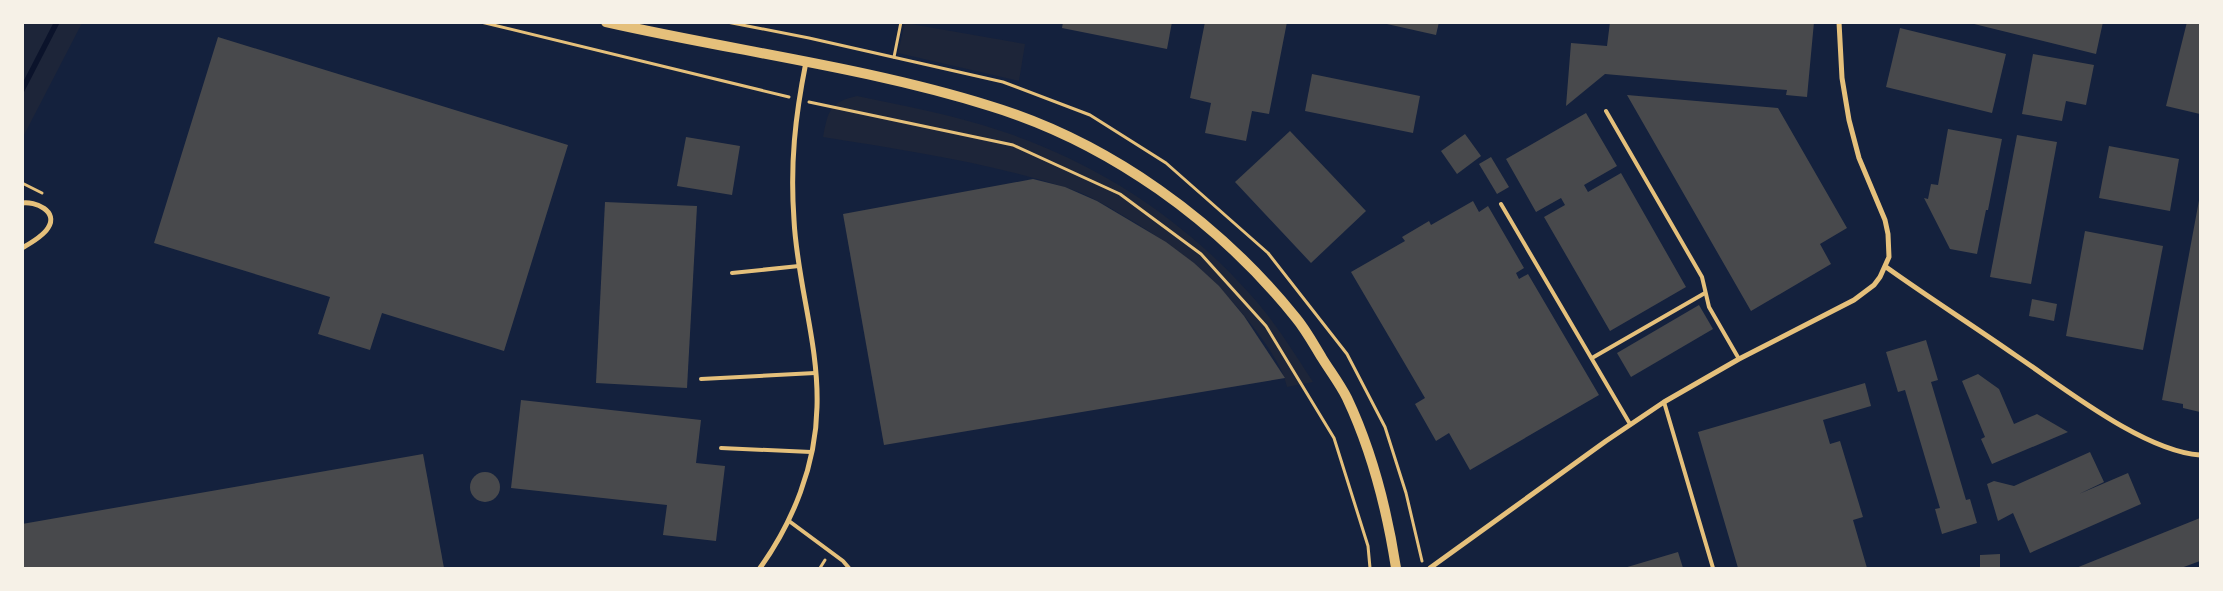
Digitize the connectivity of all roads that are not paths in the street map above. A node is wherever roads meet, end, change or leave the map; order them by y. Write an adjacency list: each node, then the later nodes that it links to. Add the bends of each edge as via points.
1 (606, 22): 3 (main road)
2 (1839, 22): 9 (street, via 1842,78 1849,120 1859,158 1885,220 1890,245)
3 (806, 62): 8 (street, via 796,117 792,171); 24 (main road, via 911,84 993,106 1074,139 1147,181 1224,240 1297,319 1346,396 1379,487)
4 (1606, 110): 11 (lane, via 1702,277)
5 (22, 203): 7 (street, via 41,205 51,221 39,237)
6 (1501, 204): 12 (lane)
7 (22, 248)
8 (799, 266): 10 (lane); 14 (street)
9 (1886, 267): 13 (street, via 1874,285 1854,300); 20 (street, via 2118,423 2166,448)
10 (732, 273)
11 (1705, 293): 12 (lane); 13 (lane, via 1709,307)
12 (1592, 358): 17 (lane)
13 (1739, 359): 16 (street)
14 (815, 374): 15 (lane); 19 (street, via 817,407)
15 (701, 380)
16 (1664, 402): 17 (street); 26 (lane)
17 (1630, 424): 25 (street)
18 (721, 448): 19 (lane)
19 (811, 452): 21 (street, via 806,478)
20 (2200, 455)
21 (789, 521): 22 (street); 23 (lane, via 843,560)
22 (760, 568)
23 (849, 568)
24 (1396, 568)
25 (1430, 568)
26 (1713, 568)

